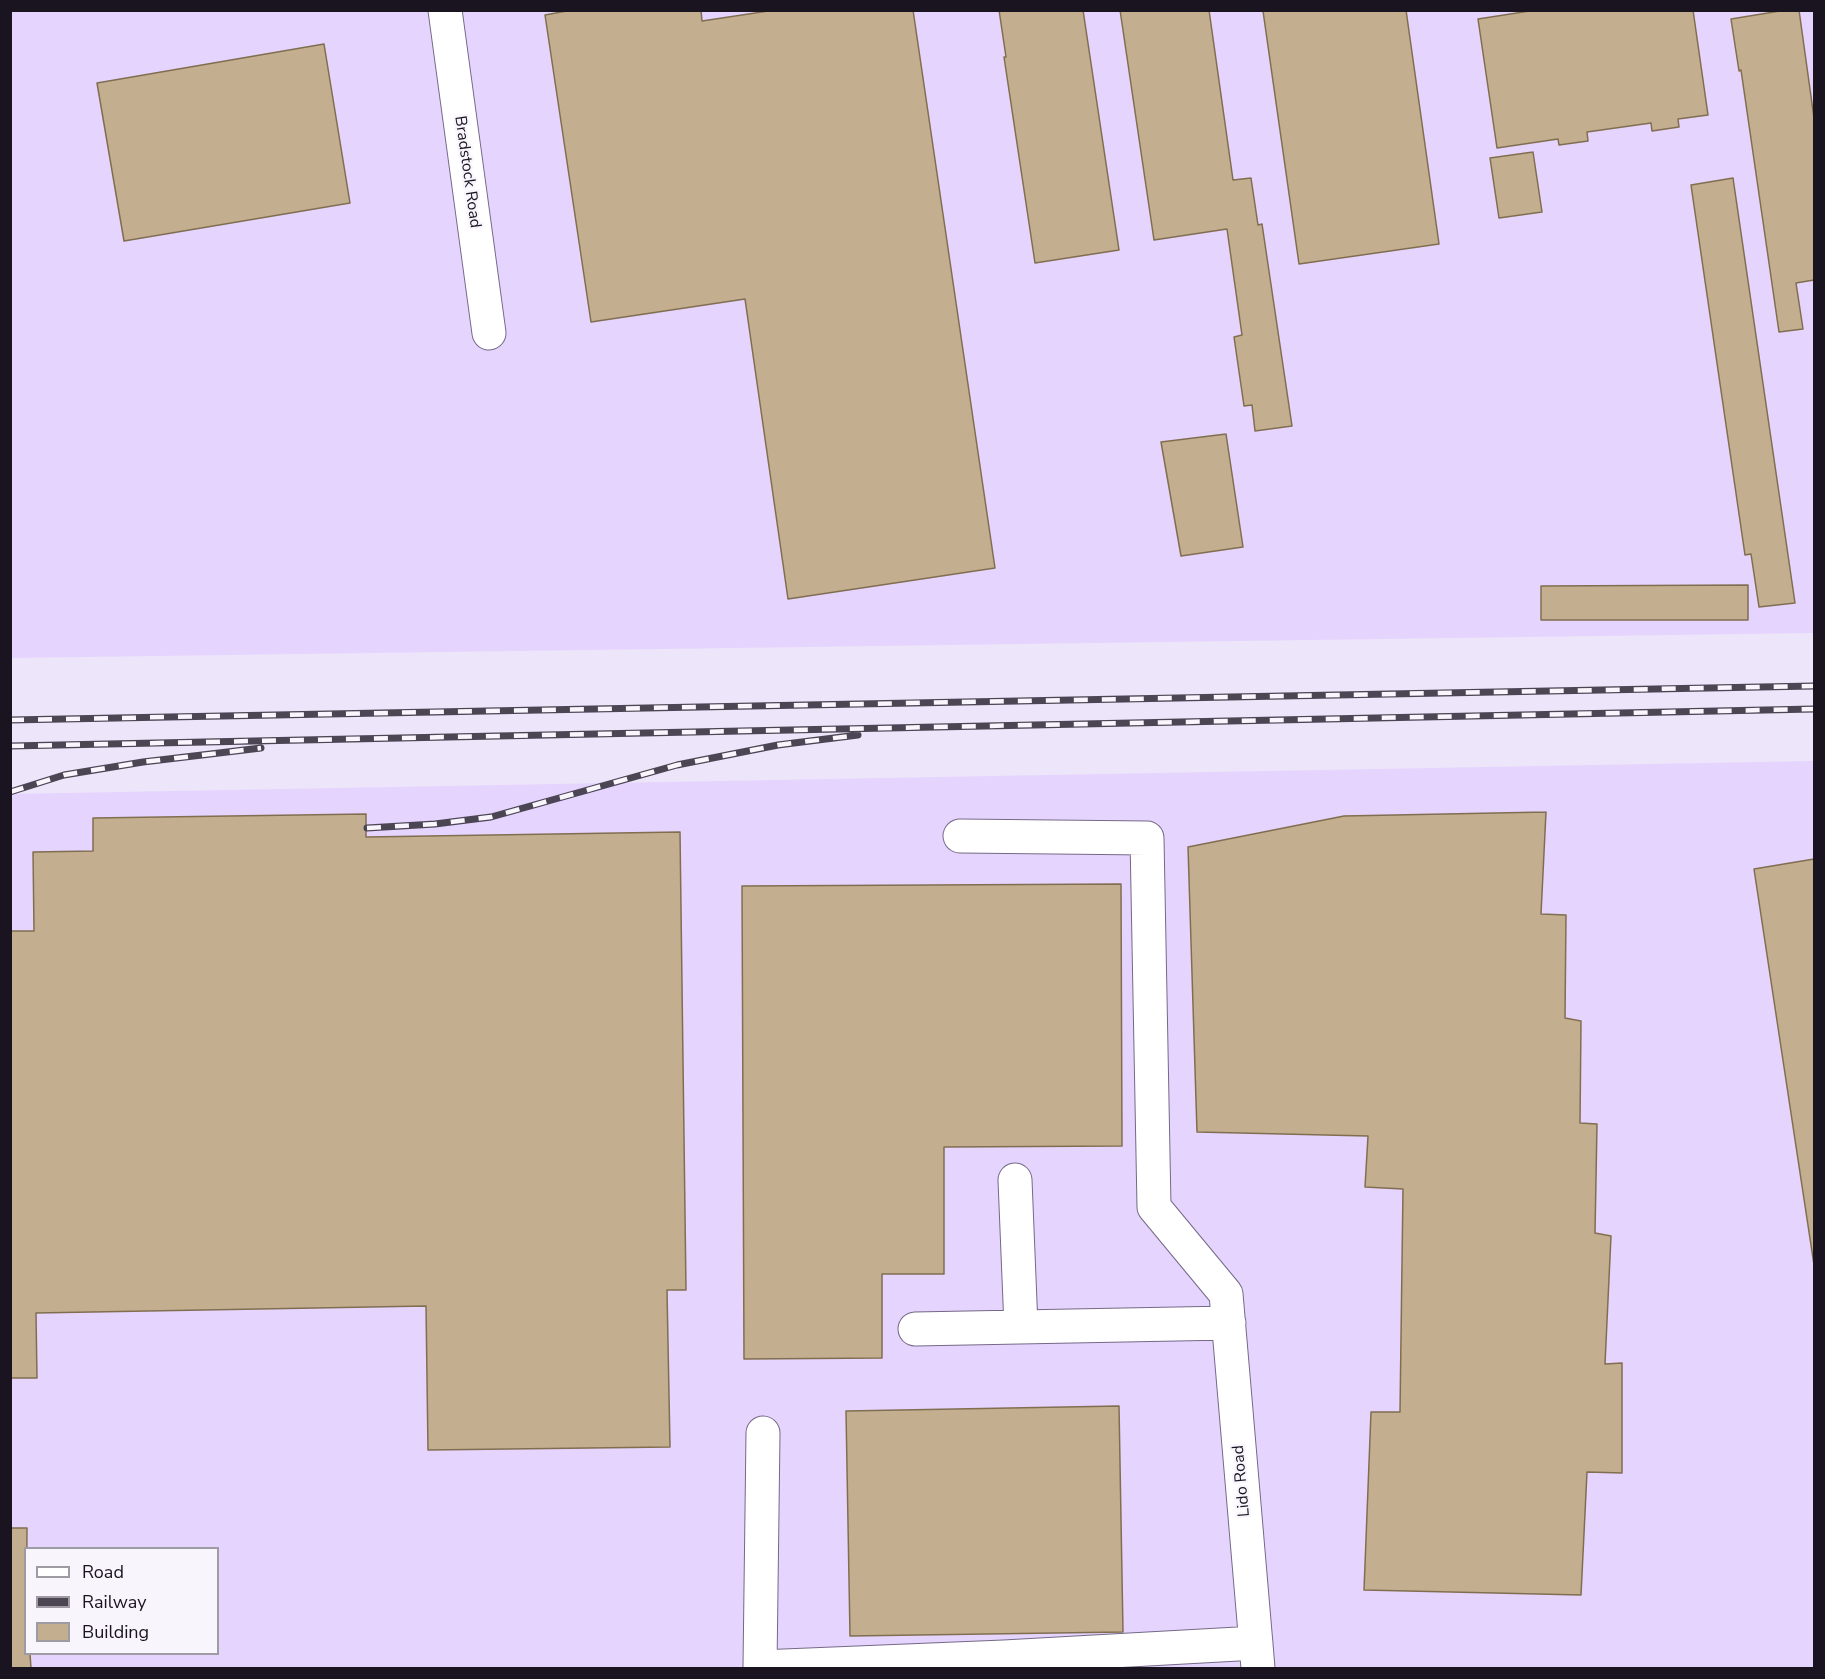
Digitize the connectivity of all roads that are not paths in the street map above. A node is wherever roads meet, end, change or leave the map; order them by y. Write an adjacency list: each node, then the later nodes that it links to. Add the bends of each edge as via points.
1 (444, 10): 2 (street, Bradstock Road)
2 (489, 333)
3 (960, 836): 5 (street, via 1147,838 1154,1207)
4 (1015, 1180): 6 (street)
5 (1227, 1309): 6 (street); 9 (street, Lido Road)
6 (1021, 1327): 7 (street)
7 (915, 1329)
8 (763, 1433): 9 (street, via 760,1667 1004,1657)
9 (1257, 1656)

